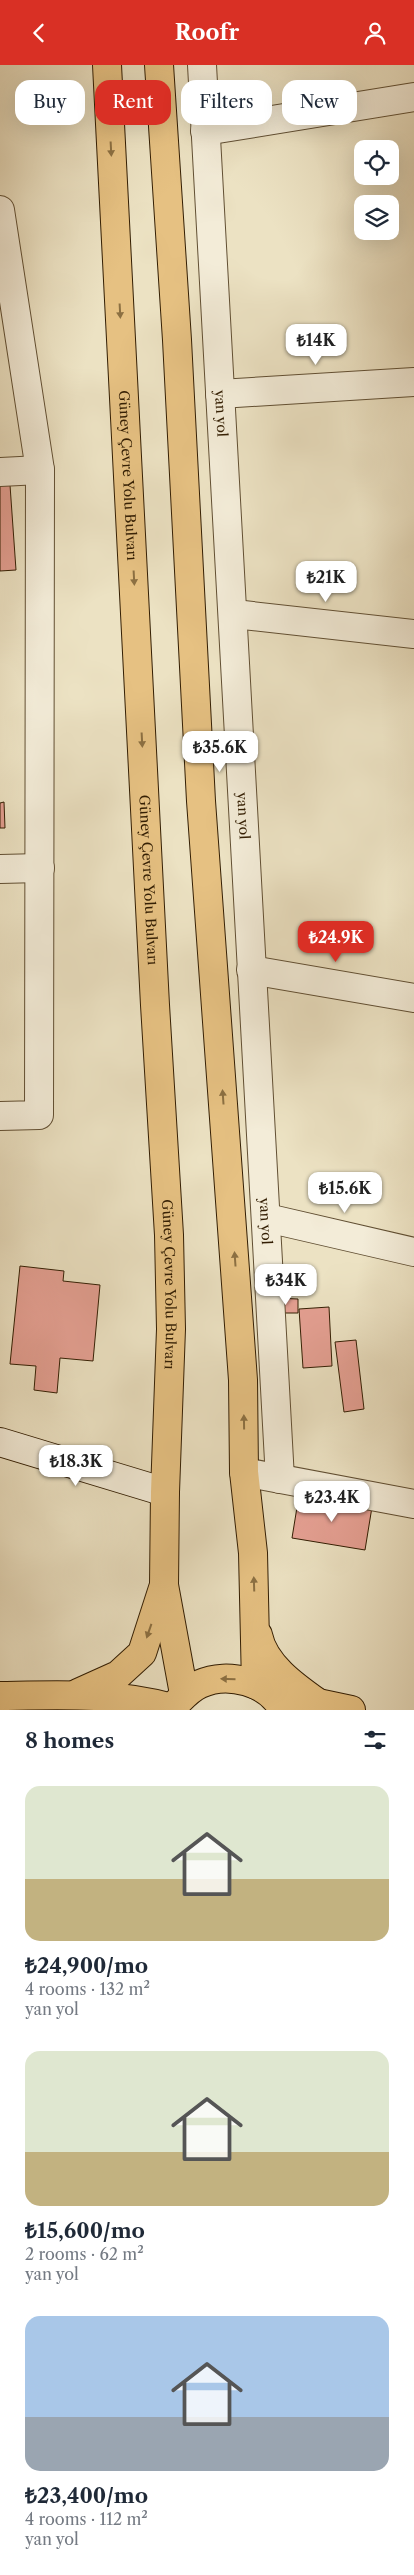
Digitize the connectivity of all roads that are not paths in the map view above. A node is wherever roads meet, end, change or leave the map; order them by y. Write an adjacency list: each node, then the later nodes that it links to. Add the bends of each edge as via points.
1 (107, 65): 23 (main road, Güney Çevre Yolu Bulvarı, one-way to 23, via 169,1235 171,1329)
2 (159, 65): 21 (main road, one-way to 2, via 243,1380 201,801)
3 (202, 65): 5 (street, yan yol)
4 (414, 97): 5 (street)
5 (205, 131): 8 (street, yan yol)
6 (0, 210): 9 (street)
7 (414, 381): 8 (street)
8 (220, 394): 11 (street, yan yol)
9 (40, 470): 10 (street); 13 (street)
10 (0, 472)
11 (234, 614): 12 (street); 15 (street, yan yol)
12 (414, 634)
13 (40, 868): 14 (street); 17 (street, via 39,1115)
14 (0, 869)
15 (251, 970): 16 (street); 18 (street, yan yol)
16 (414, 998)
17 (0, 1116)
18 (267, 1218): 19 (street); 22 (street, yan yol)
19 (414, 1252)
20 (0, 1442): 23 (street)
21 (244, 1472): 22 (street); 26 (main road, one-way to 21, via 253,1553)
22 (280, 1479): 24 (street)
23 (165, 1492): 25 (main road, Güney Çevre Yolu Bulvarı)
24 (414, 1504)
25 (164, 1585): 27 (main road, one-way to 27, via 142,1653 118,1675); 30 (main road, Güney Çevre Yolu Bulvarı)
26 (256, 1625): 28 (main road); 31 (main road, via 260,1644 275,1666 296,1688)
27 (76, 1694): 29 (main road); 30 (main road)
28 (269, 1695): 30 (main road, one-way to 30, via 238,1679 219,1679 200,1684); 31 (main road)
29 (0, 1696)
30 (176, 1704)
31 (321, 1705): 32 (main road)
32 (351, 1710)

